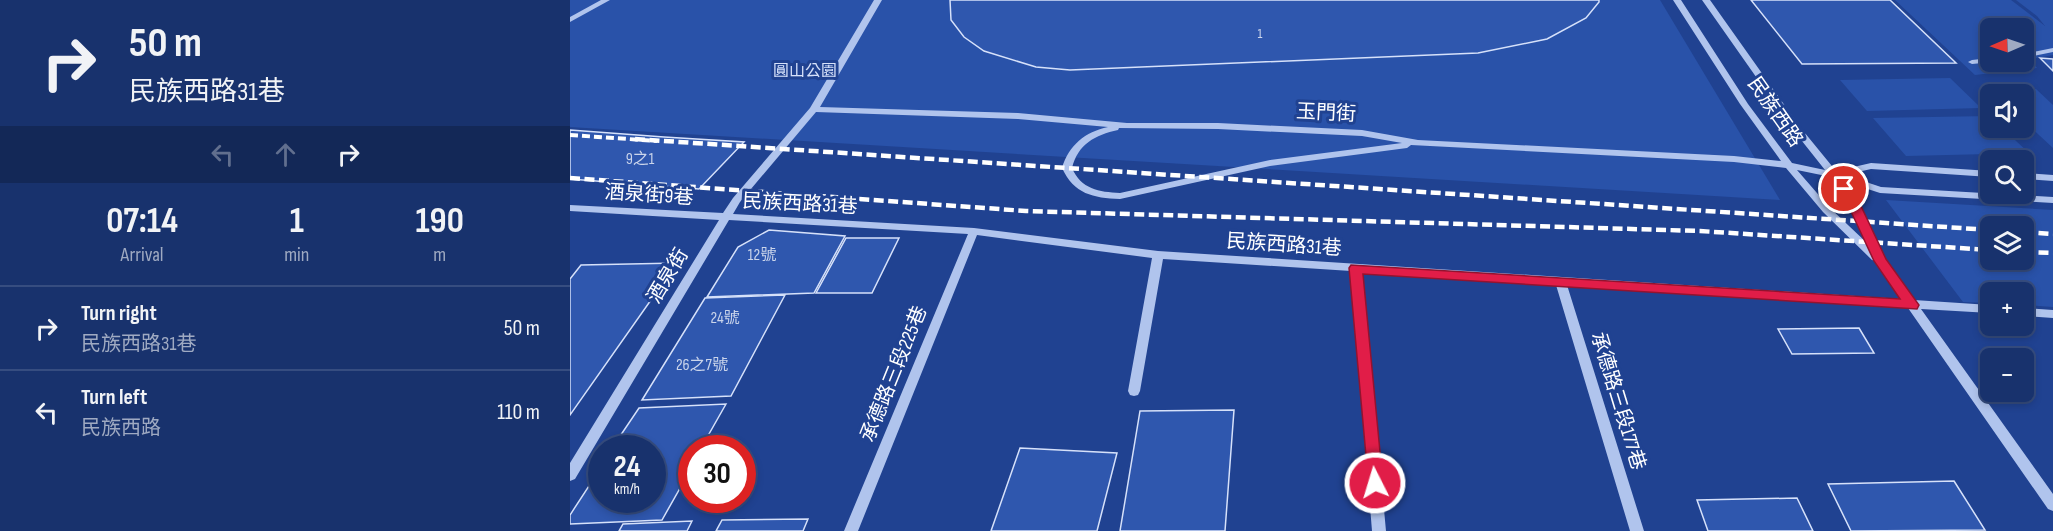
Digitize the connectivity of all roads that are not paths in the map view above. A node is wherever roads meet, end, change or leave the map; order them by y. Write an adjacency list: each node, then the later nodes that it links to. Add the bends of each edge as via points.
1 (606, 0): 5 (street)
2 (878, 0): 10 (street, 酒泉街)
3 (1677, 0): 13 (street, 民族西路)
4 (1707, 0): 15 (street, 民族西路)
5 (570, 20)
6 (2053, 50): 7 (street)
7 (2034, 54)
8 (1980, 61): 9 (street)
9 (1972, 62)
10 (814, 108): 11 (street, 玉門街, via 1018,116); 20 (street, 酒泉街, via 736,200)
11 (1127, 126): 12 (street, 玉門街, via 1362,133); 12 (street, via 1097,133 1074,148 1067,168 1077,186 1120,196 1270,163)
12 (1418, 143): 13 (street, 玉門街)
13 (1788, 165): 15 (street, 玉門街); 23 (street, 民族西路, via 1821,204)
14 (1980, 173): 15 (street, via 1871,166)
15 (1834, 175): 18 (street, 玉門街, via 1880,190); 23 (street, 民族西路, via 1854,204)
16 (2034, 177): 17 (street)
17 (2053, 178)
18 (2053, 200)
19 (570, 208): 20 (street, 酒泉街9巷)
20 (726, 219): 21 (street, 民族西路31巷); 31 (street, 酒泉街)
21 (974, 231): 22 (street, 民族西路31巷); 33 (street, 承德路三段225巷)
22 (1158, 255): 24 (street, 民族西路31巷); 30 (street)
23 (1881, 261): 26 (street, 民族西路)
24 (1356, 268): 25 (street, 民族西路31巷); 34 (street)
25 (1560, 283): 26 (street, 民族西路31巷); 35 (street, 承德路三段177巷)
26 (1912, 305): 27 (street, 民族西路31巷); 32 (street, 民族西路)
27 (1980, 308)
28 (2034, 313): 29 (street)
29 (2053, 314)
30 (1134, 391)
31 (570, 475)
32 (2053, 506)
33 (851, 531)
34 (1379, 531)
35 (1637, 531)

